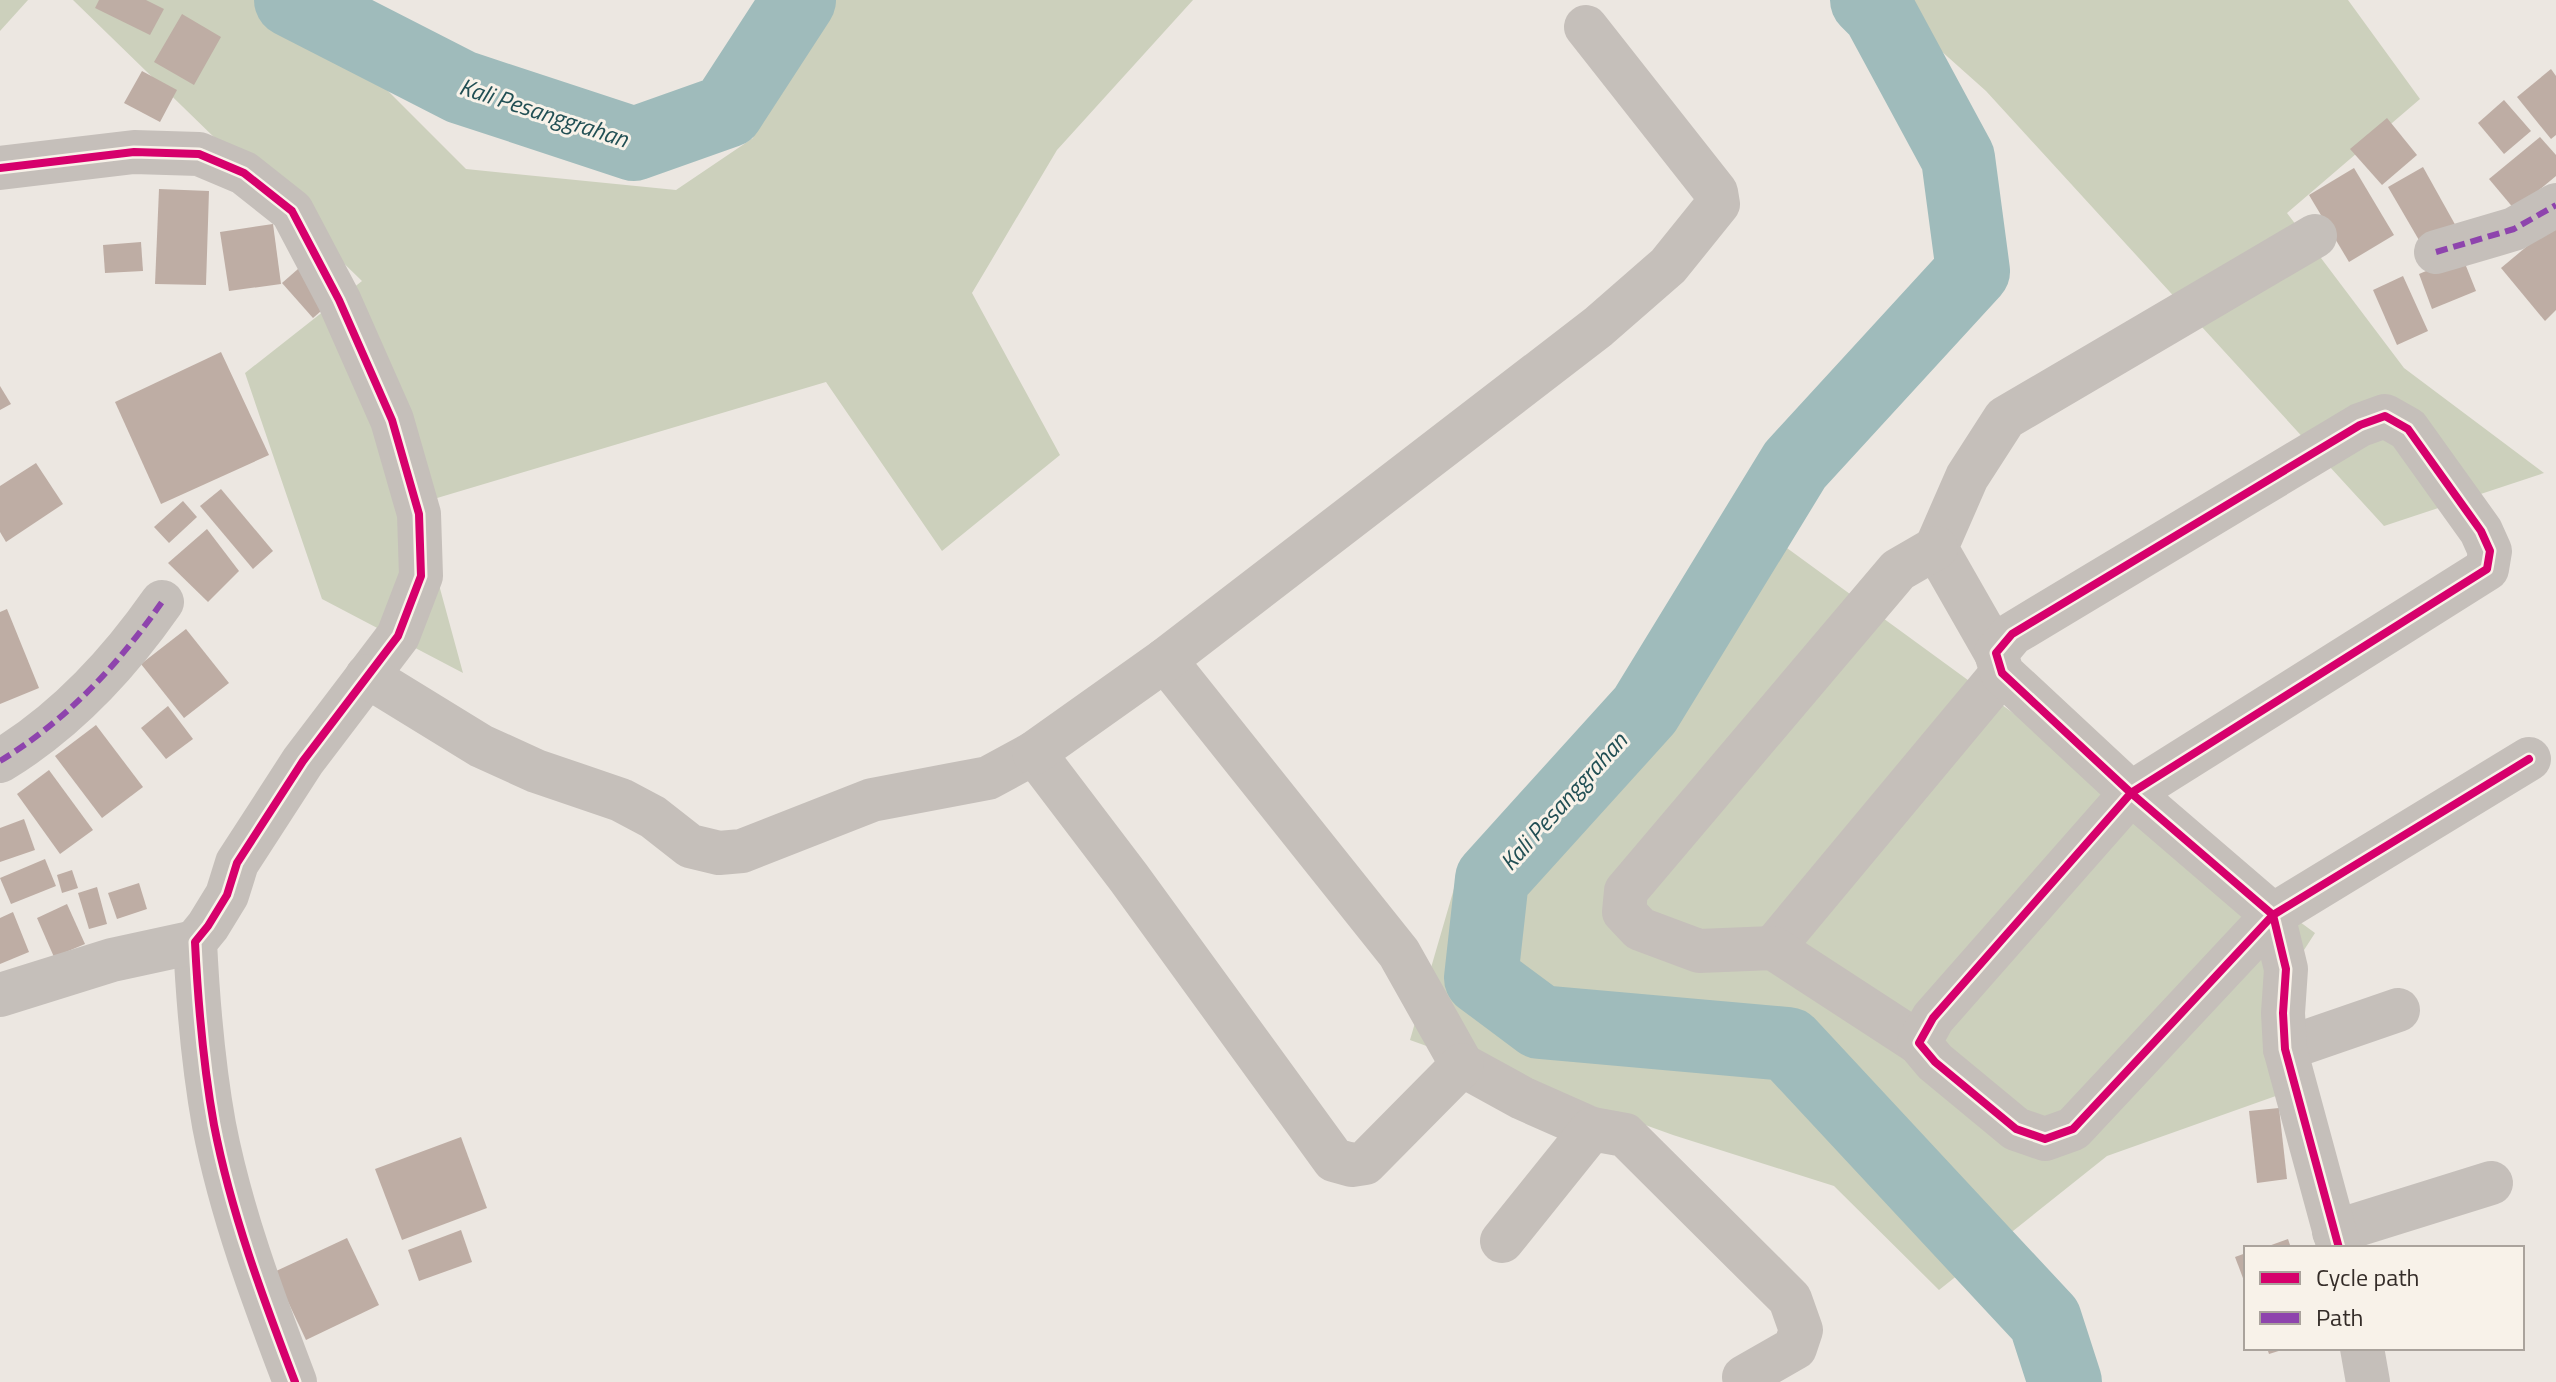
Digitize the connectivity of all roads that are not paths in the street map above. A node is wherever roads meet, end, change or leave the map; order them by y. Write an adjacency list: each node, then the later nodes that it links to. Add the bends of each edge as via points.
1 (1586, 27): 8 (street, via 1716,192 1718,204 1668,266 1598,327)
2 (0, 168): 10 (street, via 134,152 199,154 244,173 292,211 392,420 419,514 421,576 398,636)
3 (2556, 205): 5 (street, via 2514,229)
4 (2315, 236): 6 (street, via 2005,418 1967,477)
5 (2436, 252)
6 (1936, 548): 9 (street); 17 (street, via 1898,570 1626,891 1624,912 1640,929 1699,951)
7 (162, 602): 13 (street, via 108,673 28,744)
8 (1165, 660): 11 (street); 22 (street, via 1399,953)
9 (1999, 663): 14 (street); 14 (street, via 2012,634 2360,425 2385,416 2408,429 2481,531 2490,551 2487,569); 17 (street)
10 (367, 676): 11 (street, via 481,746 621,800 690,846 719,853 742,851 872,800 988,778); 16 (street, via 303,761 237,863 227,895)
11 (1034, 753): 22 (street, via 1334,1160 1365,1163)
12 (2529, 759): 15 (street)
13 (0, 761)
14 (2131, 793): 15 (street); 20 (street, via 1933,1018)
15 (2273, 915): 20 (street, via 2073,1129 2045,1139 2016,1129); 21 (street, via 2286,969)
16 (195, 942): 18 (street, via 112,960); 29 (street, via 214,1125 241,1228)
17 (1773, 948): 20 (street)
18 (0, 995)
19 (2398, 1010): 21 (street)
20 (1919, 1043)
21 (2285, 1049): 25 (street)
22 (1462, 1065): 23 (street)
23 (1592, 1129): 26 (street); 28 (street, via 1625,1135 1790,1299 1801,1330 1795,1348)
24 (2491, 1183): 25 (street)
25 (2336, 1240)
26 (1502, 1241)
27 (2362, 1350): 30 (street)
28 (1733, 1380)
29 (295, 1382)
30 (2368, 1382)

